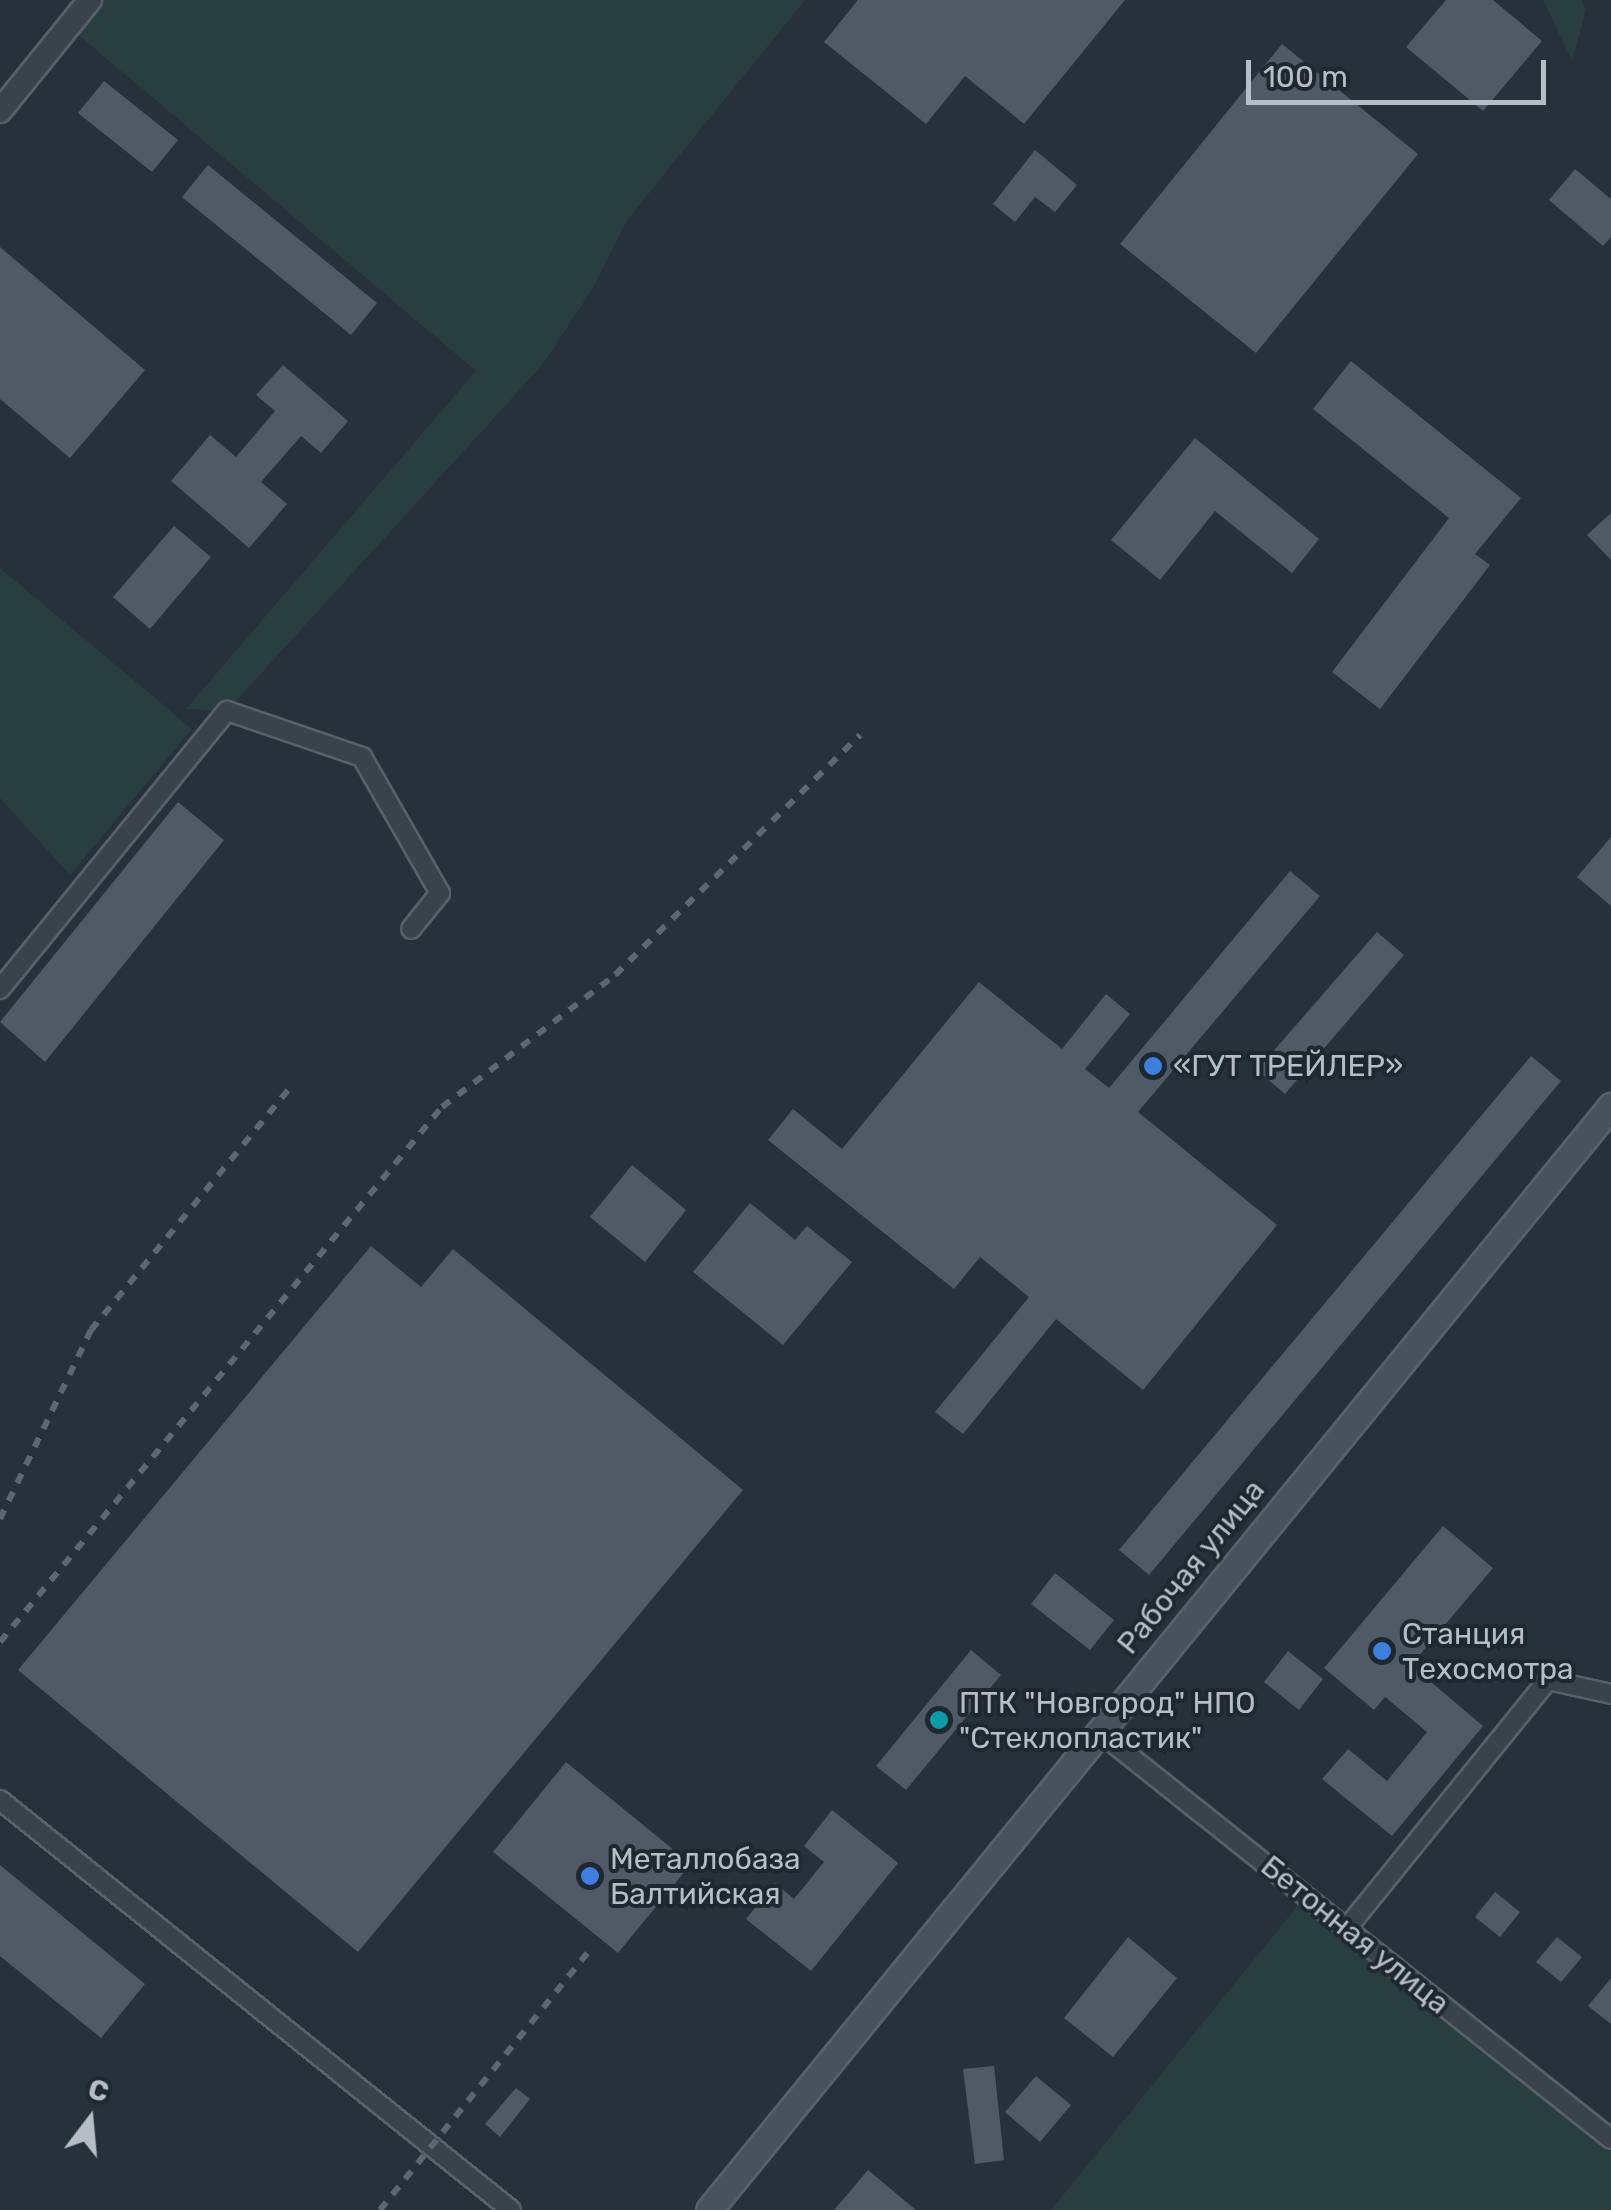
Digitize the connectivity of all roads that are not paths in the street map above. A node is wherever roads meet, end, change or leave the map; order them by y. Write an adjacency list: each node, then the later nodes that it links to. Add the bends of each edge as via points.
1 (90, 0): 2 (street)
2 (0, 111)
3 (412, 929): 4 (street, via 440,892 362,757 227,710)
4 (0, 989)
5 (1611, 1106): 7 (main road, Рабочая улица)
6 (1611, 1694): 9 (street, via 1548,1680)
7 (1098, 1731): 9 (street, Бетонная улица); 12 (main road, Рабочая улица)
8 (0, 1800): 11 (street)
9 (1347, 1928): 10 (street, Бетонная улица)
10 (1611, 2139)
11 (510, 2210)
12 (708, 2210)

